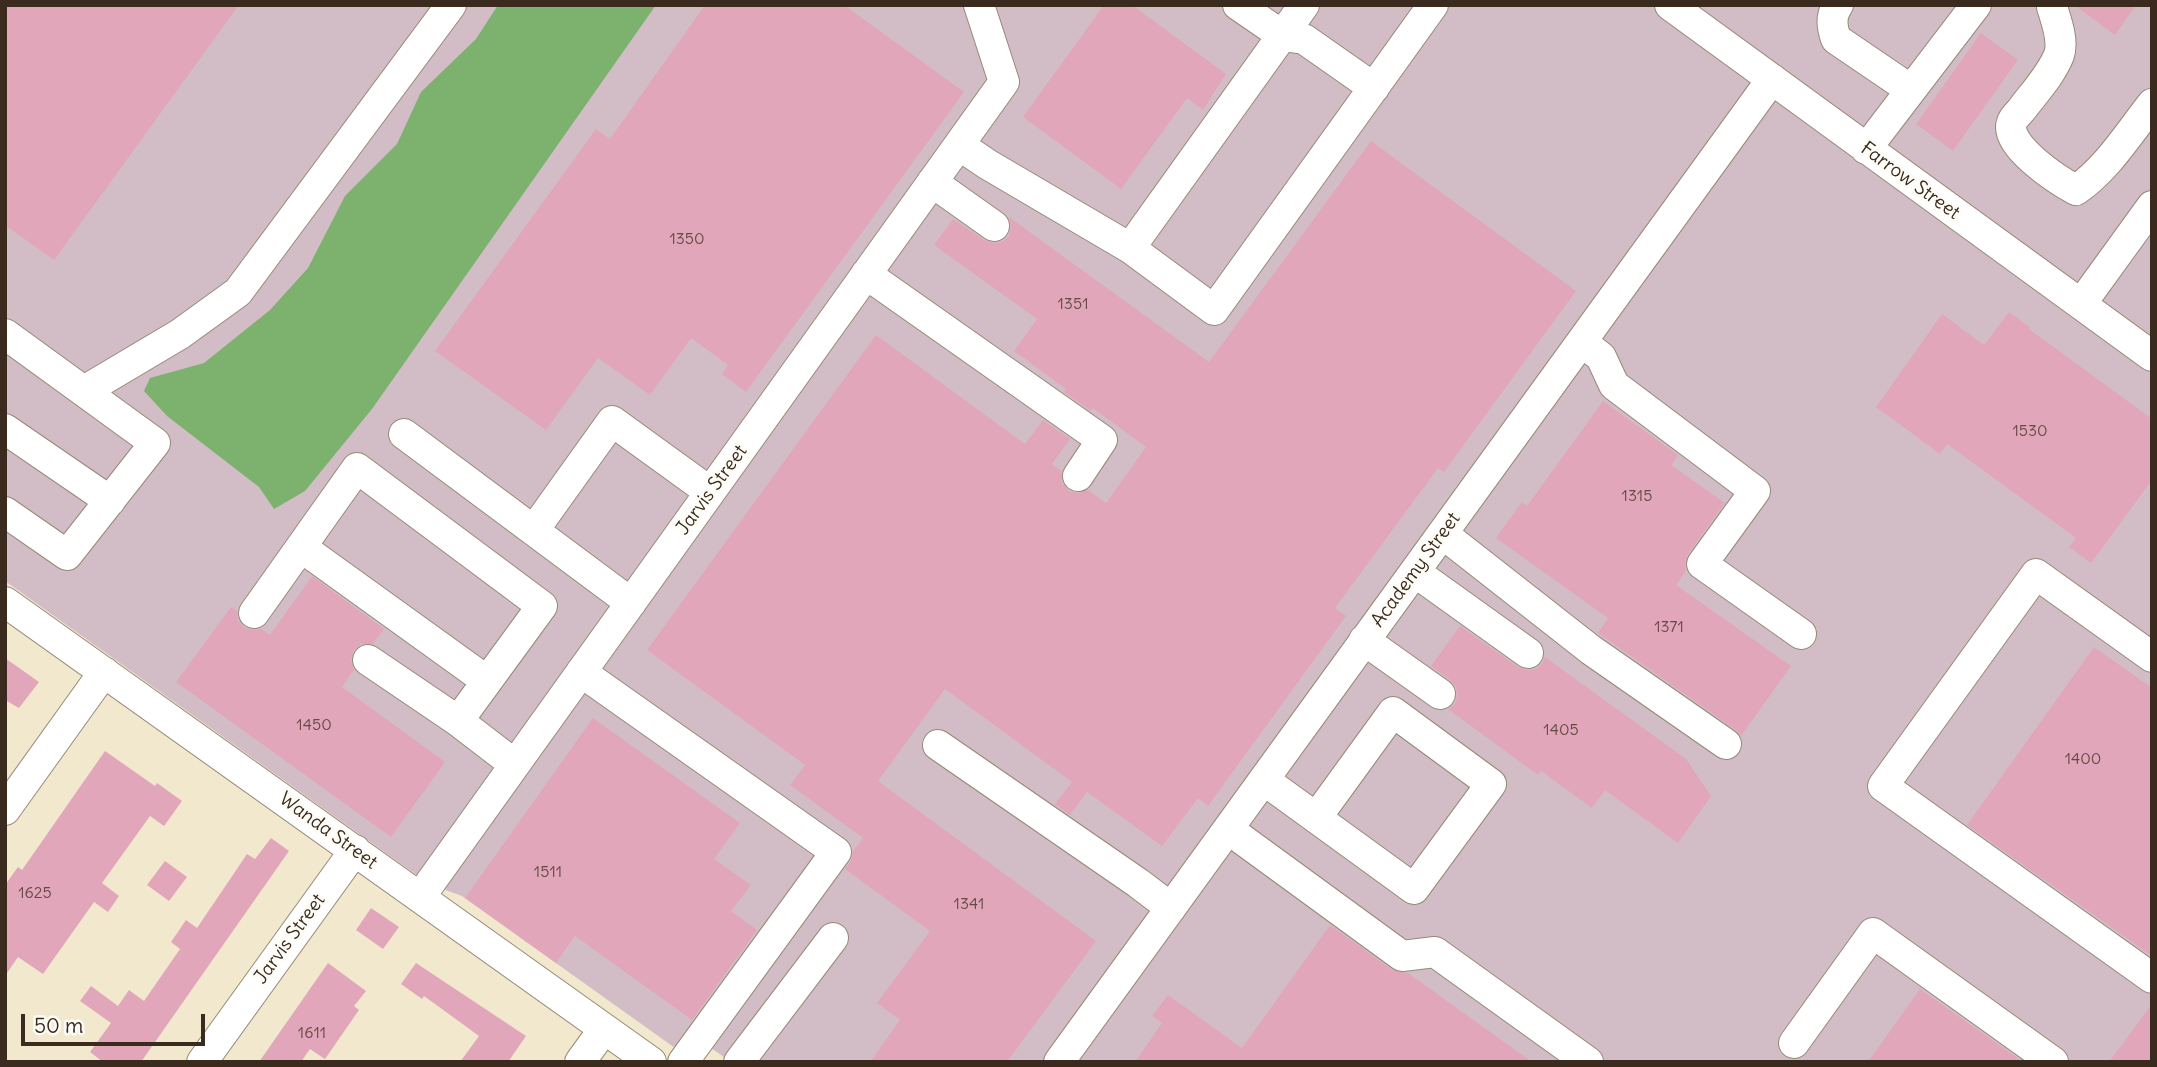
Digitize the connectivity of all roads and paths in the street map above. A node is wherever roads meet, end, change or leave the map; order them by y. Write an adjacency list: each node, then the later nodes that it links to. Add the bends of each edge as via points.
1 (451, 5): 26 (street, via 238,292 180,334)
2 (979, 5): 15 (street, Jarvis Street, via 1004,82)
3 (1238, 5): 10 (street)
4 (1304, 5): 10 (street)
5 (1433, 5): 12 (street)
6 (1670, 5): 11 (street, Farrow Street)
7 (1838, 5): 13 (street, via 1832,27 1836,39)
8 (1976, 5): 13 (street)
9 (2053, 5): 14 (street, via 2060,53 2011,123 2021,150 2076,190 2105,163)
10 (1283, 36): 12 (street, via 1304,39); 20 (street)
11 (1772, 79): 16 (street, Farrow Street); 24 (street, Academy Street)
12 (1374, 88): 20 (street, via 1214,310)
13 (1911, 90): 16 (street)
14 (2152, 104)
15 (959, 145): 17 (street, Jarvis Street); 20 (street)
16 (1866, 149): 22 (street, Farrow Street)
17 (932, 182): 19 (street); 21 (street, Jarvis Street)
18 (2152, 206): 22 (street)
19 (993, 226)
20 (1130, 248)
21 (866, 274): 29 (street, via 1102,440); 30 (street, Jarvis Street)
22 (2081, 304): 25 (street, Farrow Street)
23 (5, 334): 26 (street)
24 (1582, 342): 34 (street, Academy Street); 40 (street, via 1601,357 1614,385 1755,491 1702,564)
25 (2152, 356)
26 (84, 391): 31 (street, via 155,443)
27 (5, 429): 31 (street)
28 (404, 434): 33 (street)
29 (1078, 476)
30 (710, 492): 33 (street, via 612,421); 38 (street, Jarvis Street)
31 (110, 501): 32 (street, via 67,555)
32 (5, 512)
33 (534, 530): 38 (street)
34 (1443, 534): 36 (street, Academy Street); 50 (street, via 1591,650)
35 (301, 547): 39 (street); 47 (street); 47 (street, via 356,468 542,606)
36 (1415, 572): 41 (street, Academy Street); 42 (street)
37 (5, 602): 45 (street, Wanda Street)
38 (631, 603): 46 (street, Jarvis Street)
39 (254, 613)
40 (1801, 634)
41 (1364, 640): 48 (street); 53 (street, Academy Street)
42 (1528, 653)
43 (2152, 657): 61 (street, via 2036,574 1883,786)
44 (368, 660): 49 (street)
45 (104, 672): 54 (street); 57 (street, Wanda Street)
46 (581, 672): 52 (street, Jarvis Street); 67 (street, via 836,852)
47 (487, 681): 49 (street)
48 (1440, 694)
49 (458, 721): 52 (street)
50 (1726, 744)
51 (938, 745): 59 (street)
52 (514, 764): 58 (street, Jarvis Street)
53 (1264, 780): 55 (street); 56 (street, Academy Street)
54 (5, 810)
55 (1316, 818): 55 (street, via 1414,889 1491,784 1393,712)
56 (1228, 829): 59 (street, Academy Street); 70 (street, via 1402,956 1435,952)
57 (355, 850): 58 (street, Wanda Street); 64 (street, Jarvis Street)
58 (420, 897): 62 (street, Wanda Street)
59 (1171, 908): 69 (street, Academy Street)
60 (833, 938): 68 (street)
61 (2152, 978)
62 (604, 1029): 65 (street); 66 (street, Wanda Street)
63 (1794, 1043): 71 (street, via 1873,933)
64 (202, 1062)
65 (580, 1062)
66 (650, 1062)
67 (682, 1062)
68 (739, 1062)
69 (1059, 1062)
70 (1587, 1062)
71 (2053, 1062)

